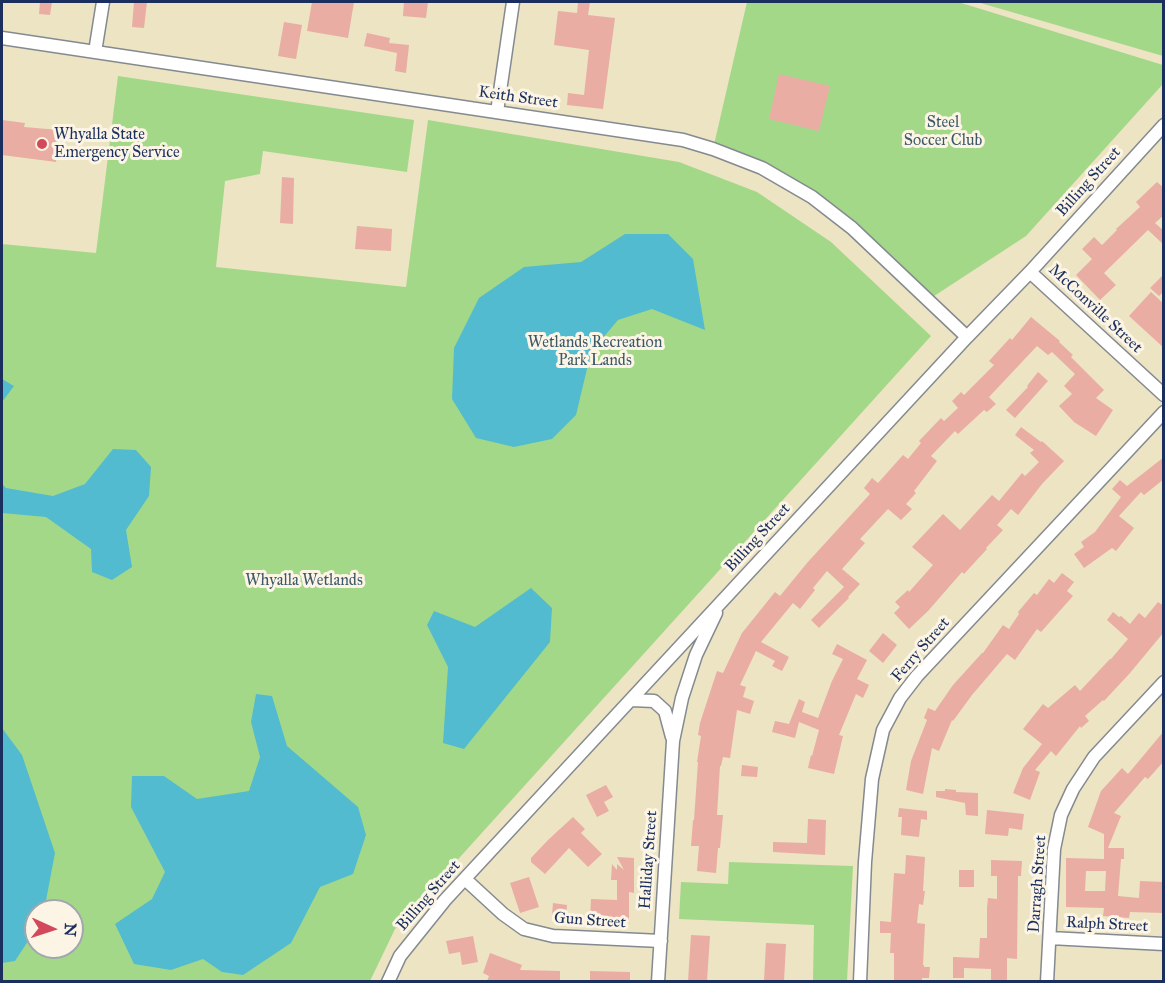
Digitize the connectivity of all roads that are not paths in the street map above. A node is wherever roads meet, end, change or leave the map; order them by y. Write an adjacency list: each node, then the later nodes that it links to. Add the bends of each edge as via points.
1 (103, 2): 4 (street)
2 (513, 2): 5 (street)
3 (2, 38): 4 (street, Keith Street)
4 (95, 52): 5 (street, Keith Street)
5 (496, 111): 8 (street, Keith Street, via 683,140 762,168 812,197 852,228)
6 (1164, 125): 7 (street, Billing Street)
7 (1030, 272): 8 (street, Billing Street); 9 (street, McConville Street)
8 (967, 337): 11 (street, Billing Street)
9 (1164, 395)
10 (1164, 412): 21 (street, Ferry Street, via 900,698 883,730 872,779)
11 (721, 602): 13 (street, Billing Street); 14 (street, Halliday Street, via 696,655)
12 (1164, 682): 16 (street, Darragh Street, via 1094,757 1061,815 1054,849)
13 (631, 700): 14 (street, Halliday Street, via 654,701 665,711); 15 (street, Billing Street)
14 (673, 741): 17 (street, Halliday Street)
15 (465, 879): 17 (street, Gun Street, via 524,929 553,936); 19 (street, Billing Street, via 400,956)
16 (1050, 938): 18 (street, Ralph Street); 22 (street, Darragh Street)
17 (661, 941): 20 (street, Halliday Street)
18 (1164, 944)
19 (388, 981)
20 (658, 981)
21 (860, 981)
22 (1047, 981)

